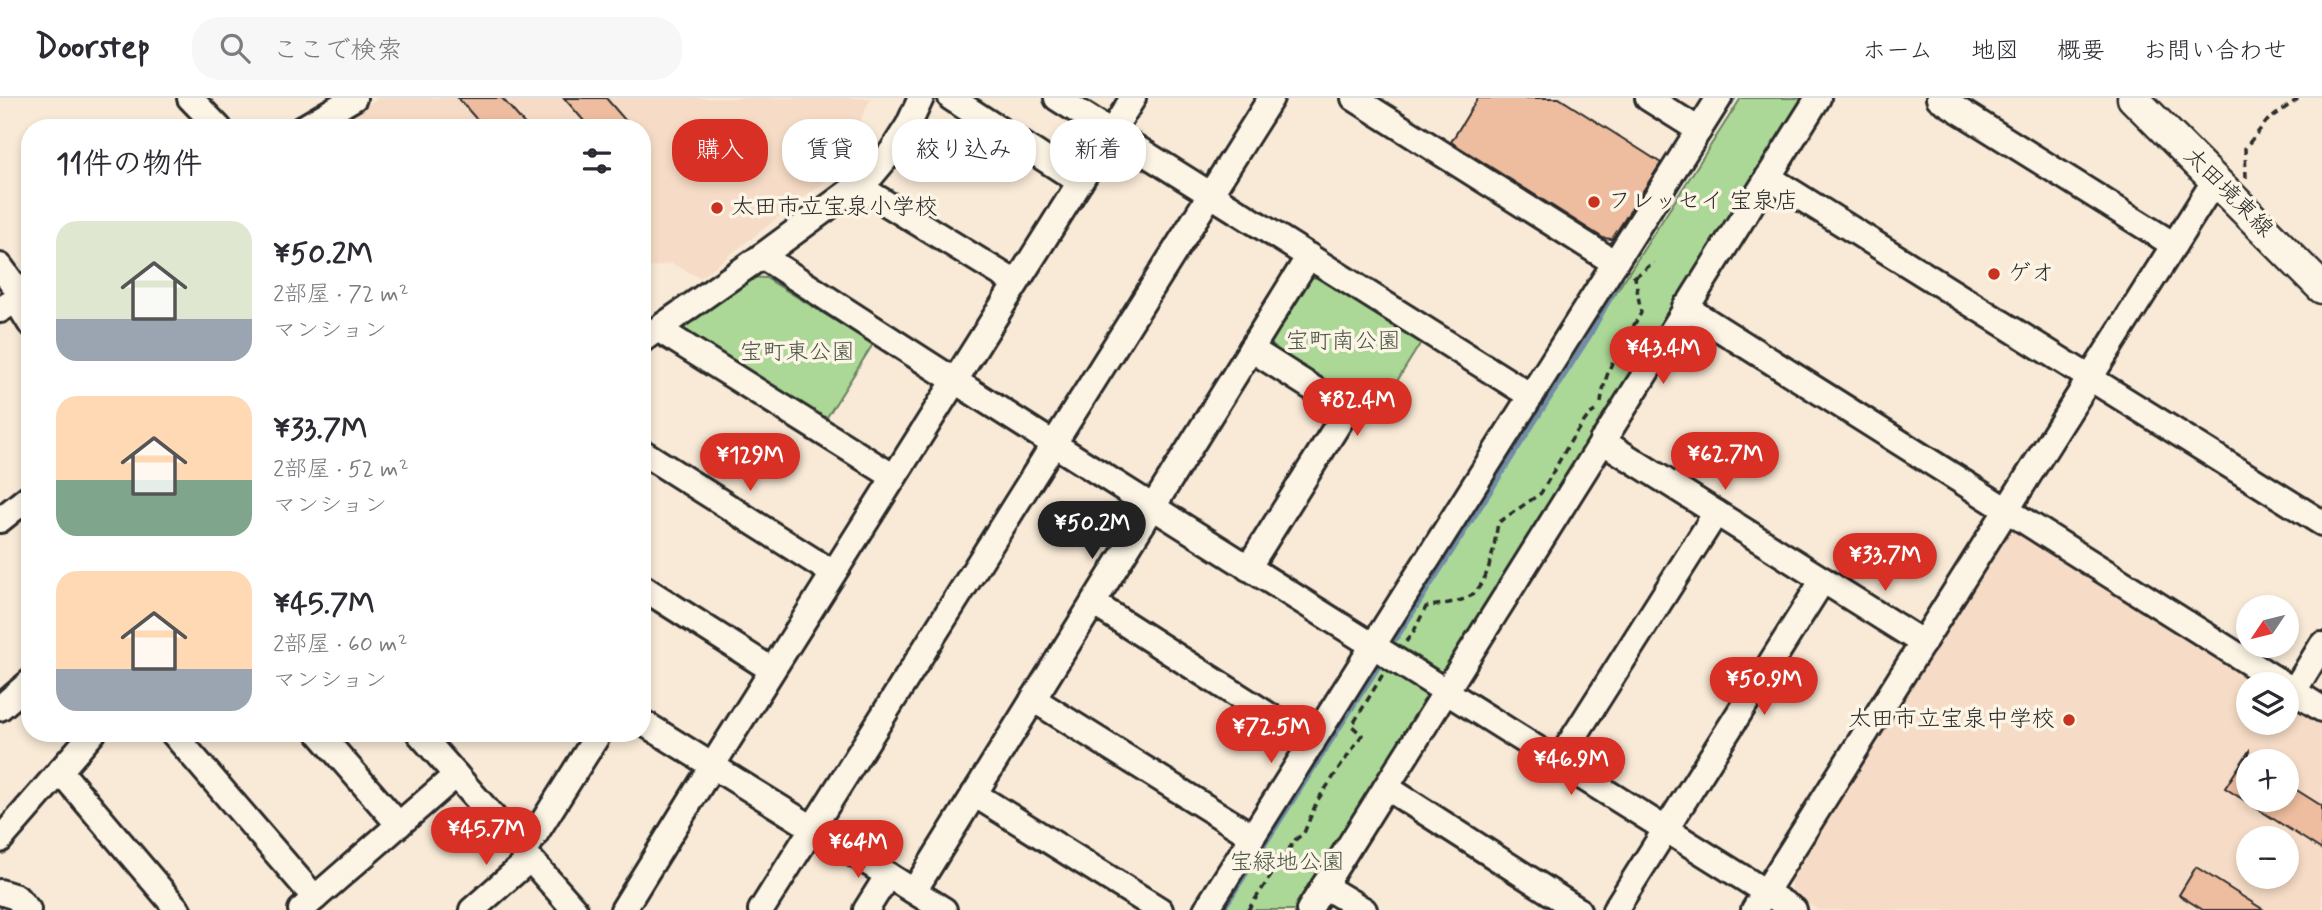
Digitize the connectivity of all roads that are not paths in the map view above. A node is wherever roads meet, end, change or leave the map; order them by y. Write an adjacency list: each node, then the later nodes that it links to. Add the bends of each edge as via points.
1 (190, 98): 14 (street)
2 (354, 98): 15 (street)
3 (920, 98): 24 (street, via 892,151)
4 (951, 98): 20 (street)
5 (1057, 98): 16 (street)
6 (1133, 98): 17 (street)
7 (1271, 98): 25 (street)
8 (1354, 98): 29 (street)
9 (1648, 98): 18 (street)
10 (1719, 98): 18 (street)
11 (1818, 98): 21 (street)
12 (1938, 98): 26 (street)
13 (2133, 98): 22 (main road, 太田境東線)
14 (210, 119)
15 (318, 119)
16 (1090, 119)
17 (1119, 119)
18 (1699, 130): 29 (street)
19 (1146, 154): 25 (street)
20 (1050, 162)
21 (1768, 177): 34 (street); 38 (street)
22 (2215, 180): 26 (street); 32 (main road, 太田境東線)
23 (1079, 182): 31 (street)
24 (858, 186): 28 (street); 31 (street)
25 (1210, 194): 27 (street); 42 (street)
26 (2174, 245): 38 (street)
27 (1309, 256): 37 (street); 40 (street)
28 (762, 257): 35 (street); 39 (street)
29 (1615, 263): 40 (street)
30 (0, 266): 33 (street)
31 (1016, 283): 39 (street)
32 (2322, 288)
33 (17, 299)
34 (1685, 307): 41 (street); 47 (street)
35 (651, 333)
36 (651, 335): 44 (street)
37 (1251, 349): 46 (street); 51 (street, via 1347,410)
38 (2090, 377): 47 (street); 50 (street)
39 (954, 381): 42 (street); 44 (street)
40 (1531, 396): 57 (street)
41 (1602, 441): 48 (street); 63 (street)
42 (1052, 444): 46 (street); 82 (street)
43 (651, 458): 52 (street)
44 (894, 477): 52 (street)
45 (21, 503): 49 (street)
46 (1152, 508): 51 (street); 55 (street)
47 (2006, 511): 56 (street); 60 (street)
48 (1716, 513): 53 (street); 75 (street)
49 (0, 520)
50 (2322, 523)
51 (1248, 568): 57 (street)
52 (833, 573): 59 (street)
53 (1823, 580): 56 (street); 83 (street)
54 (651, 593): 59 (street)
55 (1093, 603): 65 (street); 74 (street)
56 (1923, 643): 91 (street)
57 (1374, 644): 63 (street); 74 (street)
58 (2322, 645): 61 (street)
59 (772, 670): 76 (street)
60 (2264, 672)
61 (2299, 673)
62 (21, 690): 66 (street)
63 (1448, 691): 75 (street); 79 (street)
64 (2299, 694): 67 (street)
65 (1033, 699): 80 (street); 84 (street)
66 (0, 708)
67 (2322, 709)
68 (651, 728): 76 (street)
69 (85, 742): 77 (street)
70 (180, 742): 92 (street)
71 (327, 742): 81 (street)
72 (427, 742): 78 (street)
73 (594, 742): 86 (street)
74 (1312, 743): 84 (street)
75 (1558, 762): 83 (street)
76 (712, 766): 82 (street); 97 (street)
77 (60, 771): 85 (street); 94 (street)
78 (456, 775): 81 (street); 86 (street)
79 (1386, 787): 88 (street); 105 (street)
80 (974, 794): 89 (street); 101 (street)
81 (399, 825): 92 (street)
82 (813, 829): 87 (street); 98 (street)
83 (1667, 830): 91 (street); 106 (street)
84 (1252, 836): 102 (street)
85 (0, 840)
86 (527, 855): 95 (street); 96 (street)
87 (888, 875): 89 (street); 99 (street)
88 (1324, 886): 103 (street); 104 (street)
89 (914, 891): 100 (street)
90 (0, 892): 93 (street, via 16,897)
91 (1760, 901): 107 (street)
92 (308, 904)
93 (28, 910)
94 (178, 910)
95 (472, 910)
96 (575, 910)
97 (624, 910)
98 (761, 910)
99 (866, 910)
100 (944, 910)
101 (1160, 910)
102 (1206, 910)
103 (1309, 910)
104 (1364, 910)
105 (1578, 910)
106 (1615, 910)
107 (1794, 910)

